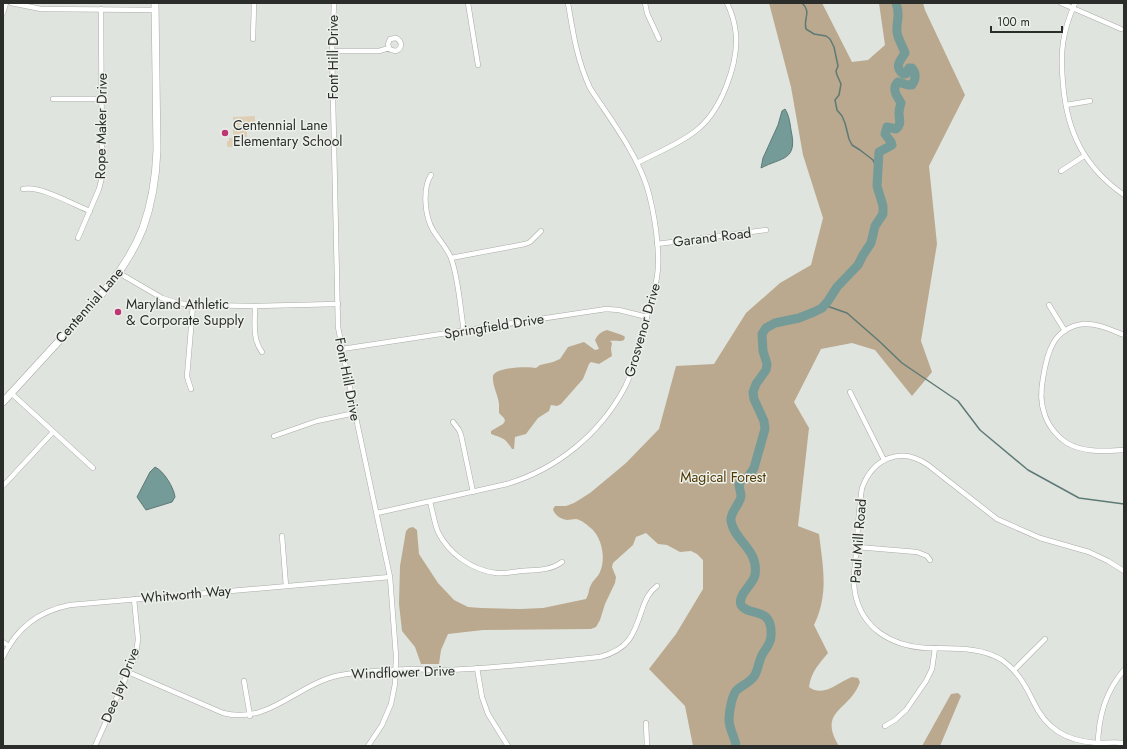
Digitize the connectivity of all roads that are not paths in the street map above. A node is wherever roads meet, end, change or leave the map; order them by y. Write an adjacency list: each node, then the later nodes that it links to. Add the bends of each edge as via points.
1 (6, 3): 14 (street)
2 (11, 3): 13 (street, via 41,10)
3 (254, 3): 16 (street)
4 (334, 3): 19 (street, Font Hill Drive)
5 (468, 3): 20 (street)
6 (568, 3): 26 (street, Grosvenor Drive, via 576,52 590,88)
7 (645, 3): 17 (street)
8 (727, 3): 26 (street, via 735,30 736,50 721,100 708,120 692,134)
9 (1061, 3): 12 (street)
10 (1075, 3): 12 (street)
11 (155, 6): 13 (street); 37 (street, Centennial Lane, via 157,150 154,185 143,228)
12 (1073, 8): 15 (street); 24 (street, via 1066,25 1061,56)
13 (102, 9): 21 (street, Rope Maker Drive)
14 (3, 13)
15 (1121, 29)
16 (253, 39)
17 (659, 39)
18 (389, 48): 19 (street, via 379,51)
19 (332, 51): 38 (street, Font Hill Drive)
20 (478, 65)
21 (102, 98): 22 (street); 31 (street, Rope Maker Drive, via 102,177)
22 (53, 99)
23 (1090, 102): 24 (street)
24 (1066, 105): 25 (street, via 1071,128)
25 (1084, 156): 27 (street); 30 (street, via 1107,182)
26 (637, 163): 35 (street, Grosvenor Drive, via 647,187)
27 (1061, 170)
28 (431, 175): 36 (street, via 425,190 428,221)
29 (23, 189): 31 (street, via 40,190)
30 (1124, 195)
31 (90, 212): 34 (street, Rope Maker Drive)
32 (766, 230): 35 (street, Garand Road)
33 (540, 231): 36 (street, via 525,244)
34 (78, 238)
35 (657, 244): 42 (street, Grosvenor Drive, via 657,276)
36 (451, 258): 43 (street)
37 (119, 273): 39 (street, via 162,298); 50 (street, Centennial Lane)
38 (338, 304): 41 (street); 46 (street, Font Hill Drive, via 338,327)
39 (193, 305): 41 (street); 48 (street, via 187,376)
40 (1049, 305): 44 (street)
41 (255, 306): 47 (street, via 255,337)
42 (647, 317): 43 (street, Springfield Drive, via 606,309); 60 (street, Grosvenor Drive, via 633,368 625,386 609,412 592,432 566,455 536,473 507,484)
43 (464, 331): 46 (street, Springfield Drive)
44 (1065, 331): 45 (street, via 1082,324 1090,324); 56 (street, via 1055,340 1047,355 1041,396 1046,418 1058,435 1076,447)
45 (1124, 335)
46 (342, 349): 52 (street, Font Hill Drive)
47 (262, 352)
48 (191, 389)
49 (850, 392): 57 (street)
50 (11, 393): 51 (street, Centennial Lane); 54 (street)
51 (3, 402)
52 (355, 413): 55 (street, via 317,421); 62 (street, Font Hill Drive)
53 (453, 422): 60 (street, via 461,435)
54 (53, 432): 58 (street); 59 (street)
55 (274, 436)
56 (1124, 450)
57 (884, 460): 64 (street, Paul Mill Road, via 873,468 862,488); 67 (street, via 897,456 916,458 997,519 1040,538 1089,552)
58 (93, 468)
59 (3, 486)
60 (474, 492): 61 (street, Grosvenor Drive)
61 (430, 502): 62 (street, Grosvenor Drive); 66 (street, via 437,528 448,547 475,567 502,573 545,570)
62 (377, 513): 68 (street, Font Hill Drive)
63 (282, 536): 69 (street)
64 (857, 547): 65 (street, via 917,552); 75 (street, Paul Mill Road, via 855,594 873,628 890,640 908,646)
65 (930, 560)
66 (562, 562)
67 (1124, 570)
68 (390, 577): 69 (street, Whitworth Way); 78 (street, Font Hill Drive)
69 (286, 586): 71 (street, Whitworth Way)
70 (657, 586): 77 (street, Windflower Drive, via 645,601 629,641 616,652 600,658)
71 (134, 599): 74 (street, Whitworth Way, via 70,605 45,612 25,626); 81 (street, Dee Jay Drive, via 137,647)
72 (1045, 639): 79 (street)
73 (3, 642): 74 (street)
74 (8, 646): 76 (street, Whitworth Way)
75 (935, 648): 79 (street, Paul Mill Road, via 980,651 998,658); 85 (street, via 932,669 926,681 902,714)
76 (3, 657)
77 (477, 668): 78 (street, Windflower Drive, via 439,671); 90 (street, via 488,714)
78 (396, 670): 83 (street, Windflower Drive, via 330,678); 89 (street, Font Hill Drive, via 391,704 382,725)
79 (1014, 670): 87 (street, Paul Mill Road, via 1040,714 1053,728 1071,738)
80 (1124, 670): 87 (street, via 1103,705)
81 (128, 672): 83 (street, Windflower Drive, via 223,714); 88 (street, Dee Jay Drive)
82 (244, 681): 83 (street)
83 (250, 716)
84 (646, 723): 91 (street)
85 (885, 726)
86 (1124, 743): 87 (street, Paul Mill Road)
87 (1098, 744)
88 (95, 746)
89 (368, 746)
90 (508, 746)
91 (647, 746)

